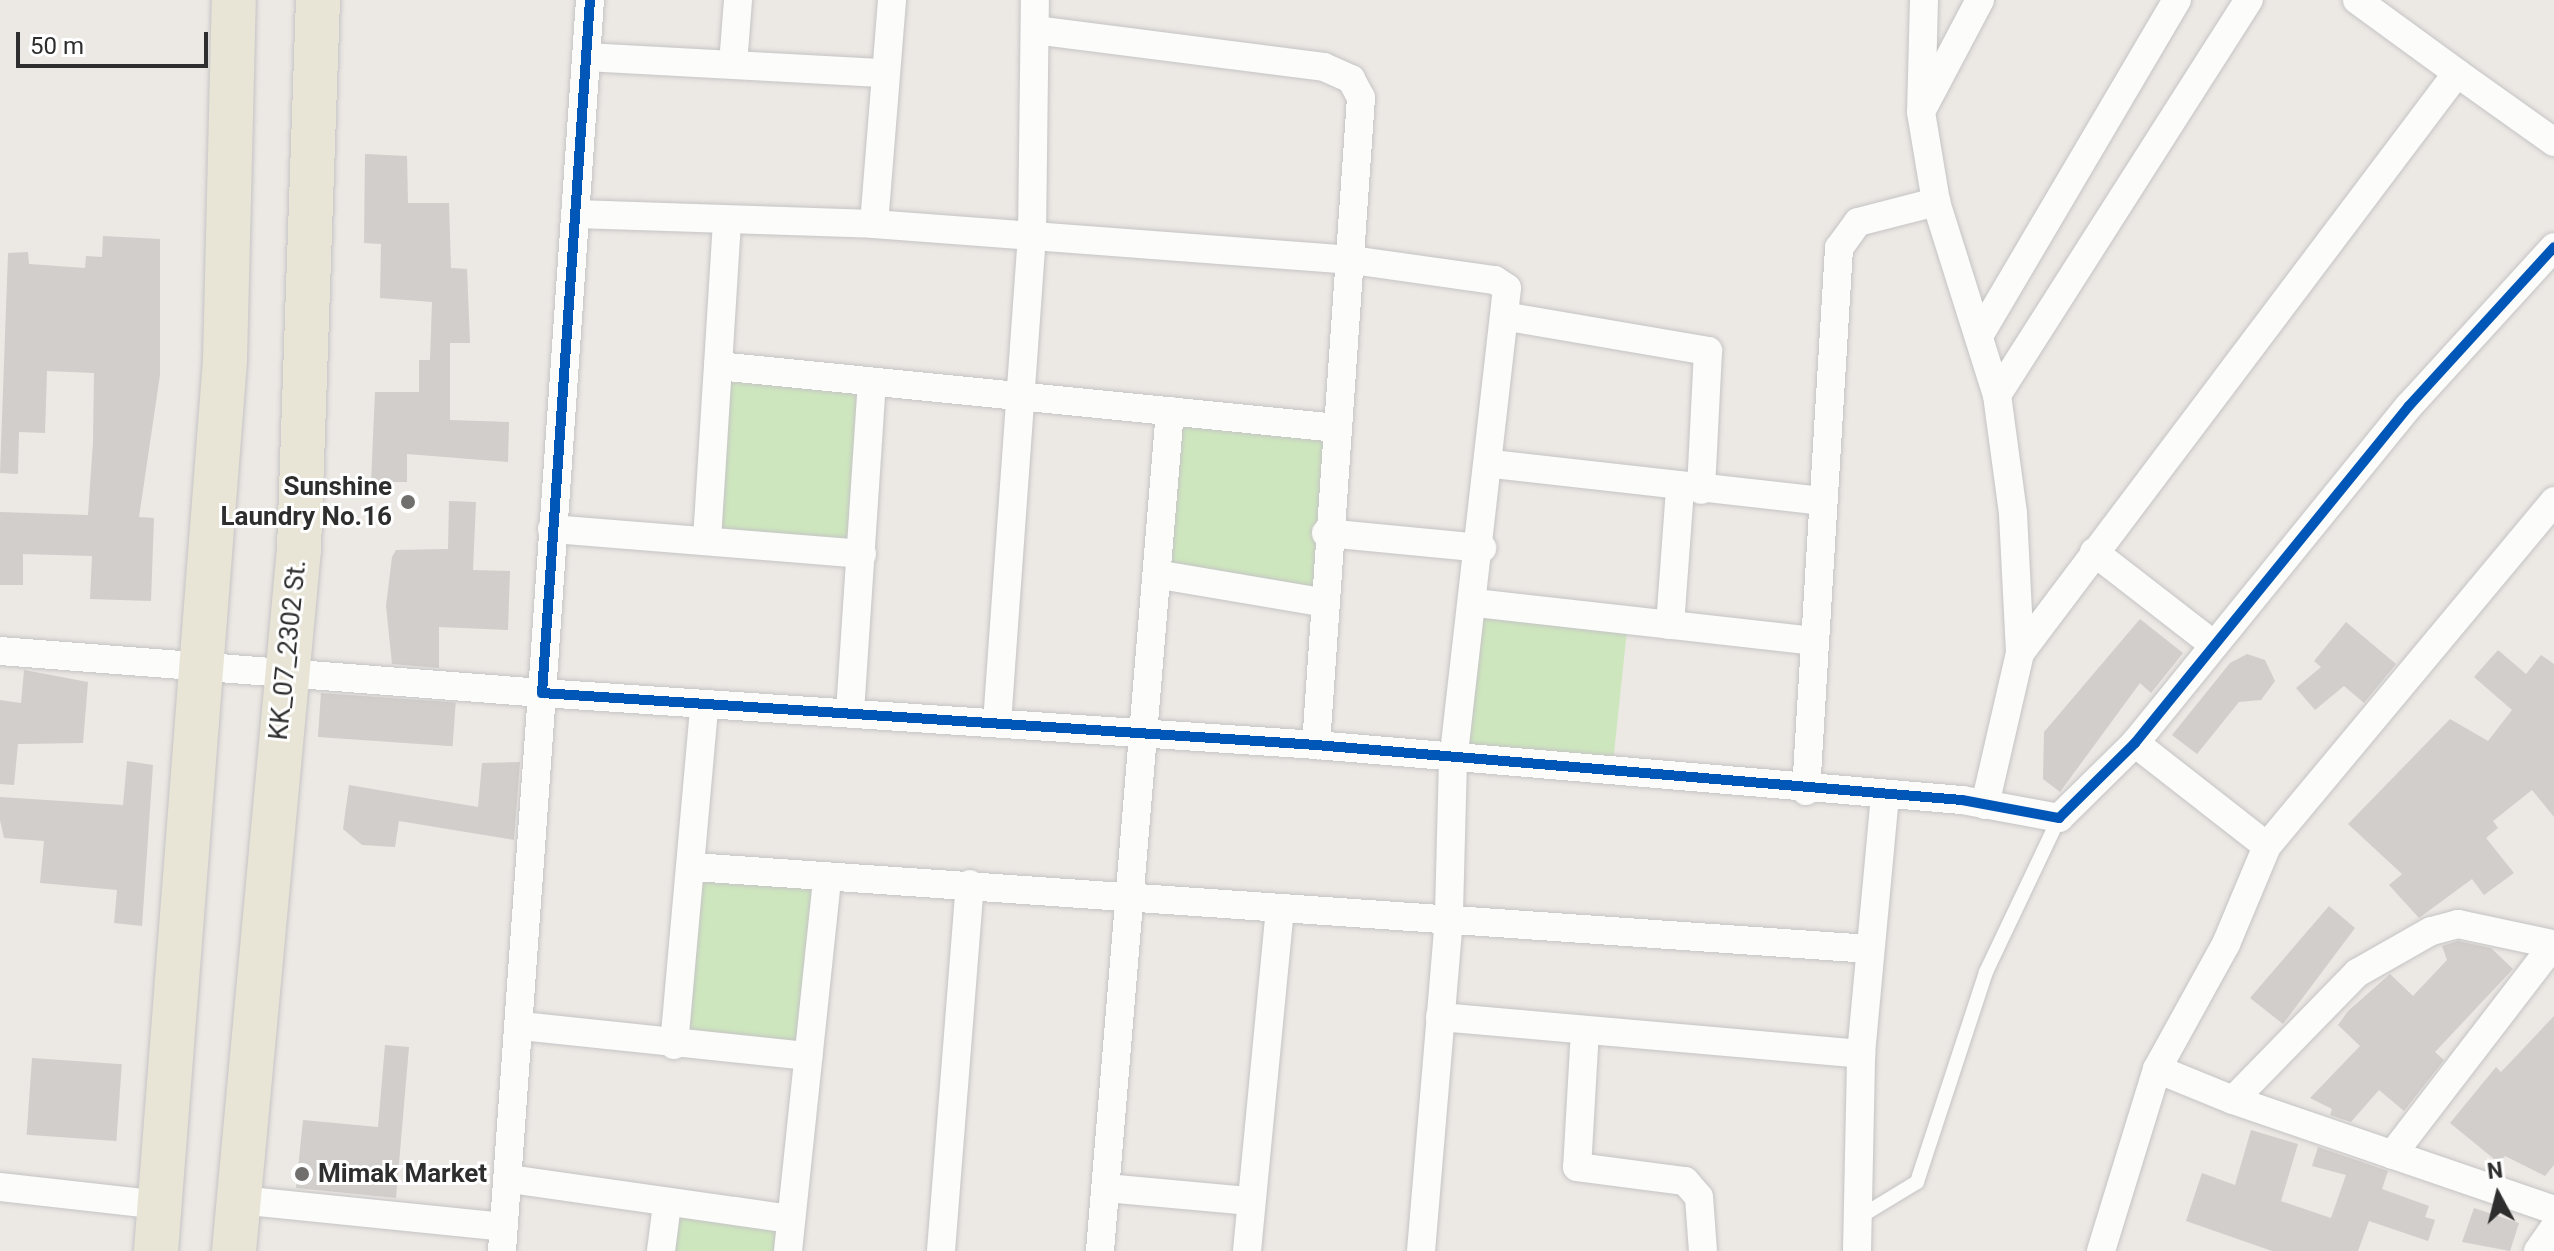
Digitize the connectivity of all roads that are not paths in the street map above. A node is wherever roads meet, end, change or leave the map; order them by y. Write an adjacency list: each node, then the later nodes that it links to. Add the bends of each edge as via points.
1 (234, 0): 53 (main road, via 225,360)
2 (318, 0): 54 (main road, KK_07_2302 St., via 299,549)
3 (590, 0): 14 (street)
4 (738, 0): 15 (street)
5 (892, 0): 16 (street)
6 (1035, 0): 13 (street)
7 (1924, 0): 18 (street)
8 (1980, 0): 18 (street)
9 (2177, 0): 28 (street)
10 (2249, 0): 31 (street)
11 (2357, 0): 12 (street)
12 (2393, 9): 17 (street)
13 (1035, 30): 24 (street); 26 (street, via 1324,67 1351,79 1361,98)
14 (586, 57): 15 (street); 21 (street)
15 (733, 64): 16 (street)
16 (885, 73): 23 (street)
17 (2457, 73): 19 (street); 43 (street)
18 (1921, 112): 20 (street)
19 (2554, 142)
20 (1936, 202): 28 (street); 37 (street, via 1858,222 1839,248)
21 (575, 214): 22 (street); 39 (street)
22 (727, 222): 23 (street); 29 (street)
23 (874, 224): 24 (street)
24 (1032, 237): 26 (street); 32 (street)
25 (2554, 247): 50 (street, via 2409,406)
26 (1352, 260): 27 (street, via 1495,280 1507,288); 34 (street)
27 (1509, 317): 35 (street); 36 (street, via 1708,351)
28 (1979, 336): 31 (street)
29 (718, 366): 30 (street); 41 (street)
30 (872, 383): 32 (street); 44 (street)
31 (1997, 395): 52 (street, via 2013,514)
32 (1022, 397): 33 (street); 58 (street)
33 (1170, 411): 34 (street); 45 (street)
34 (1337, 428): 40 (street)
35 (1492, 464): 36 (street); 42 (street)
36 (1691, 490): 37 (street); 48 (street)
37 (1821, 501): 49 (street)
38 (2554, 501): 67 (street)
39 (552, 529): 41 (street); 55 (street)
40 (1326, 533): 42 (street); 46 (street)
41 (707, 540): 44 (street)
42 (1482, 548): 47 (street)
43 (2094, 552): 50 (street); 52 (street)
44 (862, 554): 57 (street)
45 (1161, 575): 46 (street); 59 (street)
46 (1321, 602): 61 (street)
47 (1475, 603): 48 (street); 62 (street)
48 (1670, 625): 49 (street)
49 (1813, 641): 63 (street)
50 (2214, 645): 60 (street)
51 (0, 651): 53 (street)
52 (2020, 653): 65 (street)
53 (204, 668): 54 (street); 91 (main road)
54 (284, 673): 55 (street); 88 (main road, KK_07_2302 St.)
55 (542, 693): 56 (street); 77 (street)
56 (704, 706): 57 (street); 68 (street)
57 (850, 712): 58 (street)
58 (997, 723): 59 (street)
59 (1144, 736): 61 (street); 71 (street)
60 (2135, 743): 66 (street); 67 (street)
61 (1316, 745): 62 (street)
62 (1453, 760): 63 (street); 73 (street)
63 (1806, 791): 64 (street)
64 (1885, 797): 65 (street); 75 (street)
65 (1985, 805): 66 (street)
66 (2059, 818): 93 (lane, via 1986,972 1917,1182)
67 (2267, 846): 82 (street, via 2226,944)
68 (694, 867): 69 (street); 79 (street)
69 (827, 878): 70 (street); 81 (street)
70 (970, 884): 71 (street); 101 (street)
71 (1128, 897): 72 (street); 87 (street)
72 (1280, 909): 73 (street); 89 (street)
73 (1449, 918): 75 (street); 76 (street)
74 (2553, 944): 83 (street, via 2458,924 2431,931 2357,973); 84 (street)
75 (1870, 949): 80 (street)
76 (1440, 1017): 78 (street); 104 (street)
77 (521, 1026): 79 (street); 85 (street)
78 (1585, 1030): 80 (street); 105 (street, via 1577,1167 1685,1181 1699,1197)
79 (674, 1045): 81 (street)
80 (1861, 1054): 93 (street)
81 (808, 1056): 94 (street)
82 (2157, 1069): 83 (street); 107 (street)
83 (2233, 1100): 84 (street)
84 (2392, 1155): 92 (street)
85 (510, 1179): 90 (street); 96 (street)
86 (0, 1187): 91 (street)
87 (1106, 1188): 89 (street); 102 (street)
88 (239, 1200): 96 (street); 98 (main road, KK_07_2302 St.)
89 (1250, 1201): 103 (street)
90 (667, 1204): 94 (street); 99 (street)
91 (160, 1205): 97 (main road)
92 (2554, 1210)
93 (1858, 1218): 106 (street)
94 (791, 1219): 100 (street)
95 (2554, 1228): 108 (street)
96 (503, 1239)
97 (156, 1251)
98 (234, 1251)
99 (661, 1251)
100 (788, 1251)
101 (941, 1251)
102 (1100, 1251)
103 (1247, 1251)
104 (1421, 1251)
105 (1703, 1251)
106 (1857, 1251)
107 (2101, 1251)
108 (2538, 1251)

